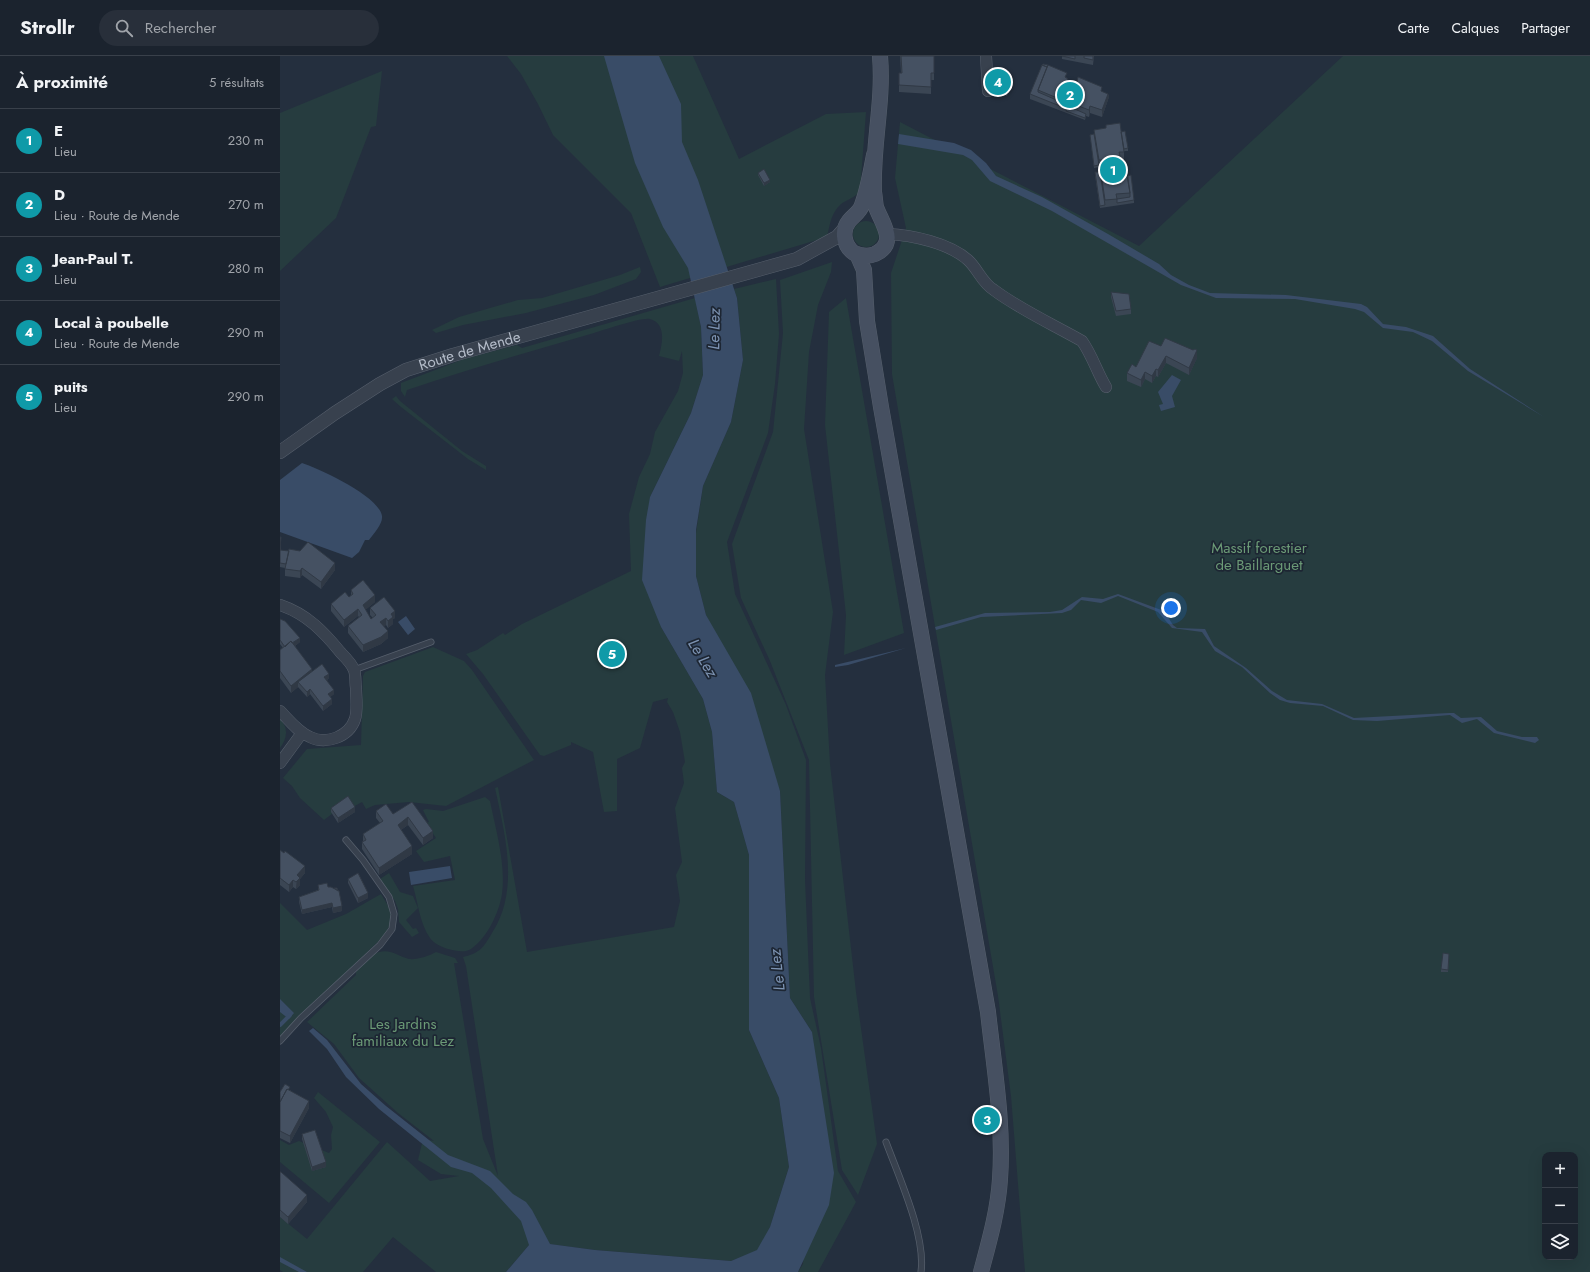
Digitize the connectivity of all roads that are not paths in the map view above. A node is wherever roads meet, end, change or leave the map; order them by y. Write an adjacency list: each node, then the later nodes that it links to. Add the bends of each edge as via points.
1 (880, 56): 4 (main road, via 882,76)
2 (986, 56): 3 (street)
3 (988, 91)
4 (874, 155): 5 (main road, via 862,206); 6 (main road, via 875,201)
5 (850, 222): 7 (street, via 837,237); 8 (main road, via 845,241)
6 (886, 229): 9 (main road, via 884,246); 11 (street, via 961,254 993,290 1082,341)
7 (820, 248): 8 (street, via 834,246); 12 (street, Route de Mende, via 797,259 483,346 406,370 335,413)
8 (852, 250): 9 (main road, via 869,256); 10 (main road, via 864,270 867,321)
9 (880, 251): 10 (main road, via 874,269)
10 (877, 383): 23 (main road, via 988,1012 998,1098 1000,1180 992,1231)
11 (1106, 386)
12 (280, 452)
13 (280, 605): 15 (street, via 302,614 320,628)
14 (431, 642): 15 (lane)
15 (354, 670): 17 (street, via 356,712 350,728 340,737 327,740 310,738)
16 (280, 711): 17 (street)
17 (302, 733): 18 (street)
18 (280, 763)
19 (346, 840): 20 (lane, via 389,897 394,914 392,929 380,945 301,1018)
20 (280, 1041)
21 (886, 1142): 22 (lane, via 903,1186 917,1234 922,1260)
22 (921, 1272)
23 (981, 1272)

